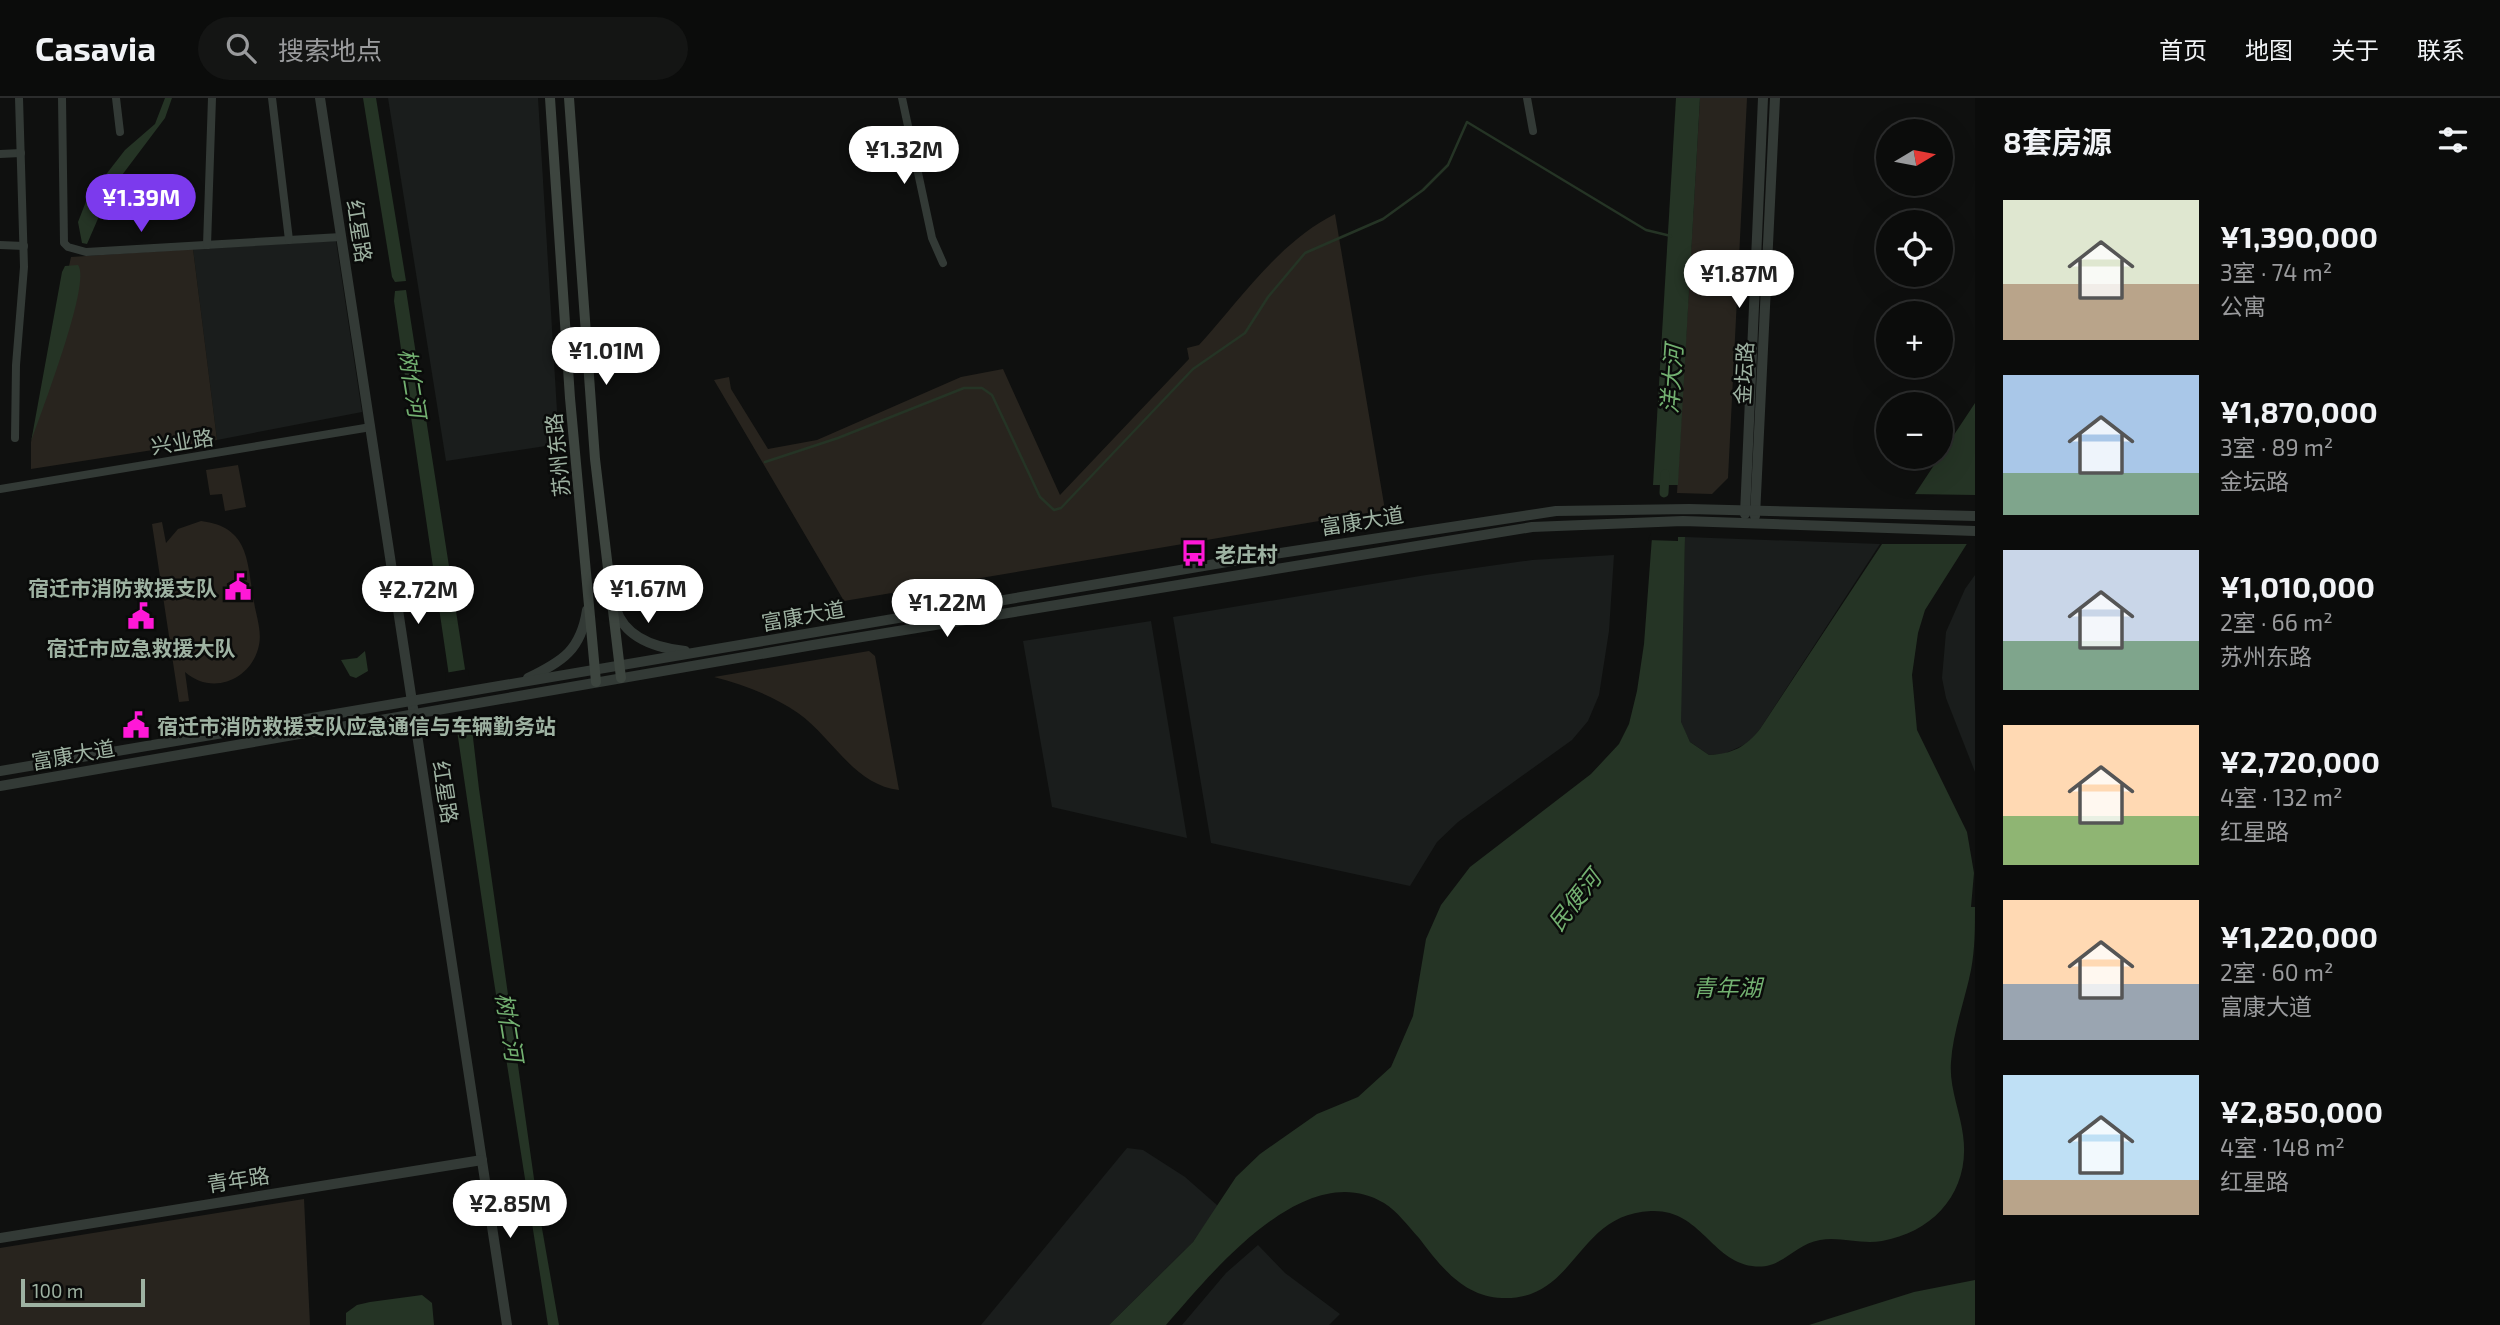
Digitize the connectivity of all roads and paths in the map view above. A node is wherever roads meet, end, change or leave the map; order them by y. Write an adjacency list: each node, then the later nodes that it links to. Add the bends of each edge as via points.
1 (19, 98): 15 (street)
2 (62, 98): 19 (street, via 64,243 86,251)
3 (116, 98): 14 (street)
4 (212, 98): 19 (street)
5 (272, 98): 18 (street)
6 (320, 98): 17 (street, 红星路)
7 (550, 98): 36 (main road, 苏州东路, via 570,398)
8 (569, 98): 34 (main road, 苏州东路, via 595,458)
9 (902, 98): 22 (street, via 932,238)
10 (1527, 98): 13 (street)
11 (1763, 98): 26 (street, 金坛路)
12 (1775, 98): 26 (street, 金坛路)
13 (1533, 131)
14 (120, 132)
15 (21, 153): 16 (street); 21 (street)
16 (0, 154)
17 (341, 237): 18 (street); 23 (street, 红星路)
18 (289, 240): 19 (street)
19 (207, 244)
20 (0, 245): 21 (street)
21 (24, 246): 24 (street)
22 (943, 263)
23 (371, 427): 25 (street, 兴业路); 45 (street, 红星路)
24 (15, 438)
25 (0, 489)
26 (1751, 510): 27 (street, 富康大道); 29 (street, 金坛路); 32 (street, 富康大道, via 1556,511)
27 (1812, 512): 28 (street, 富康大道); 30 (street)
28 (1975, 516)
29 (1750, 524): 30 (street, 富康大道); 35 (street, 富康大道, via 1683,521 1532,527)
30 (1811, 526): 31 (street, 富康大道)
31 (1974, 531)
32 (1179, 570): 33 (street, 富康大道); 35 (street)
33 (1104, 583): 37 (street); 38 (street, 富康大道)
34 (610, 586): 38 (street, via 619,620 635,635 656,646); 39 (main road, 苏州东路)
35 (1182, 586): 37 (street, 富康大道)
36 (590, 588): 41 (main road, 苏州东路); 44 (street, via 585,625 576,647)
37 (1107, 598): 40 (street, 富康大道)
38 (698, 652): 39 (street, 富康大道); 40 (street)
39 (620, 664): 41 (street, 富康大道); 42 (main road, 苏州东路)
40 (703, 664): 42 (street, 富康大道)
41 (595, 669): 43 (main road, 苏州东路); 44 (street, 富康大道)
42 (621, 678): 43 (street, 富康大道)
43 (596, 682): 46 (street, 富康大道)
44 (516, 684): 45 (street, 富康大道)
45 (414, 702): 46 (street, 红星路); 47 (street, 富康大道)
46 (415, 714): 48 (street, 富康大道); 49 (street, 红星路)
47 (0, 771)
48 (0, 786)
49 (482, 1160): 50 (street, 青年路); 51 (street, 红星路)
50 (0, 1238)
51 (507, 1325)

